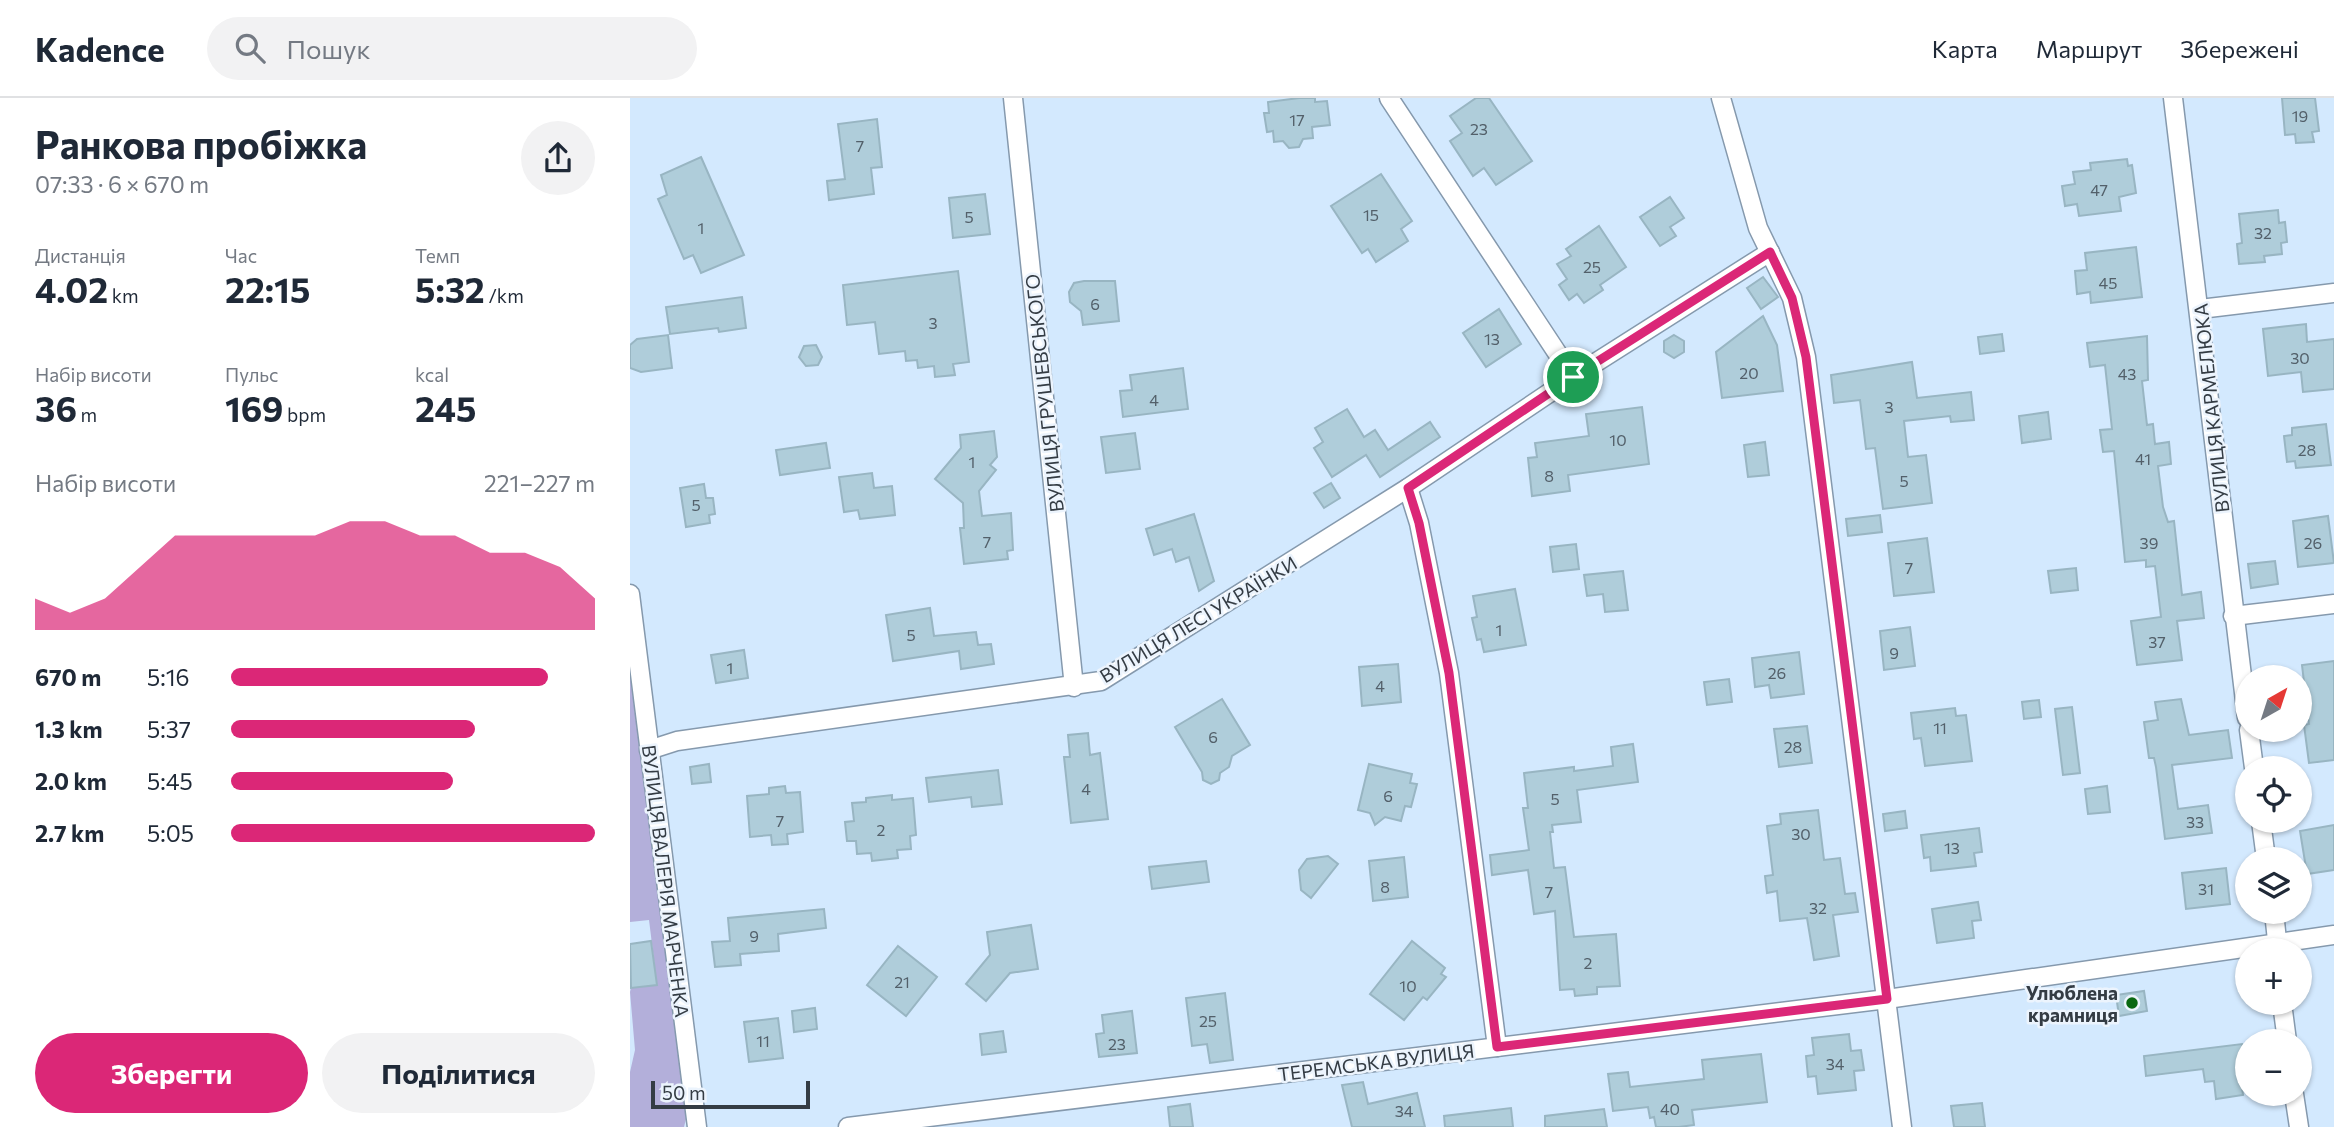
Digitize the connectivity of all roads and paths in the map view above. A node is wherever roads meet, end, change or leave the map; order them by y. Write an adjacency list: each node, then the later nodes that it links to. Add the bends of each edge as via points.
1 (1013, 98): 14 (street, ВУЛИЦЯ ГРУШЕВСЬКОГО)
2 (1389, 98): 8 (street)
3 (1721, 98): 5 (street, via 1758,228)
4 (2173, 98): 7 (street, ВУЛИЦЯ КАРМЕЛЮКА)
5 (1770, 252): 8 (street, ВУЛИЦЯ ЛЕСІ УКРАЇНКИ); 19 (street, via 1792,298 1806,357)
6 (2334, 293): 7 (street)
7 (2200, 309): 12 (street, ВУЛИЦЯ КАРМЕЛЮКА)
8 (1573, 377): 9 (street, ВУЛИЦЯ ЛЕСІ УКРАЇНКИ)
9 (1408, 488): 14 (street, ВУЛИЦЯ ЛЕСІ УКРАЇНКИ, via 1121,670 1101,681); 20 (street, via 1449,673)
10 (630, 594): 15 (street, ВУЛИЦЯ ВАЛЕРІЯ МАРЧЕНКА)
11 (2334, 604): 12 (street)
12 (2233, 616): 13 (street, ВУЛИЦЯ КАРМЕЛЮКА)
13 (2240, 665)
14 (1074, 687): 15 (street, ВУЛИЦЯ ЛЕСІ УКРАЇНКИ, via 677,741)
15 (649, 750): 22 (street, ВУЛИЦЯ ВАЛЕРІЯ МАРЧЕНКА)
16 (2334, 935): 17 (street, ТЕРЕМСЬКА ВУЛИЦЯ)
17 (2312, 940)
18 (2235, 953): 19 (street, ТЕРЕМСЬКА ВУЛИЦЯ)
19 (1887, 999): 20 (street, ТЕРЕМСЬКА ВУЛИЦЯ); 24 (street)
20 (1497, 1047): 23 (street, ТЕРЕМСЬКА ВУЛИЦЯ)
21 (2296, 1106): 25 (street)
22 (698, 1127)
23 (848, 1127)
24 (1902, 1127)
25 (2299, 1127)

